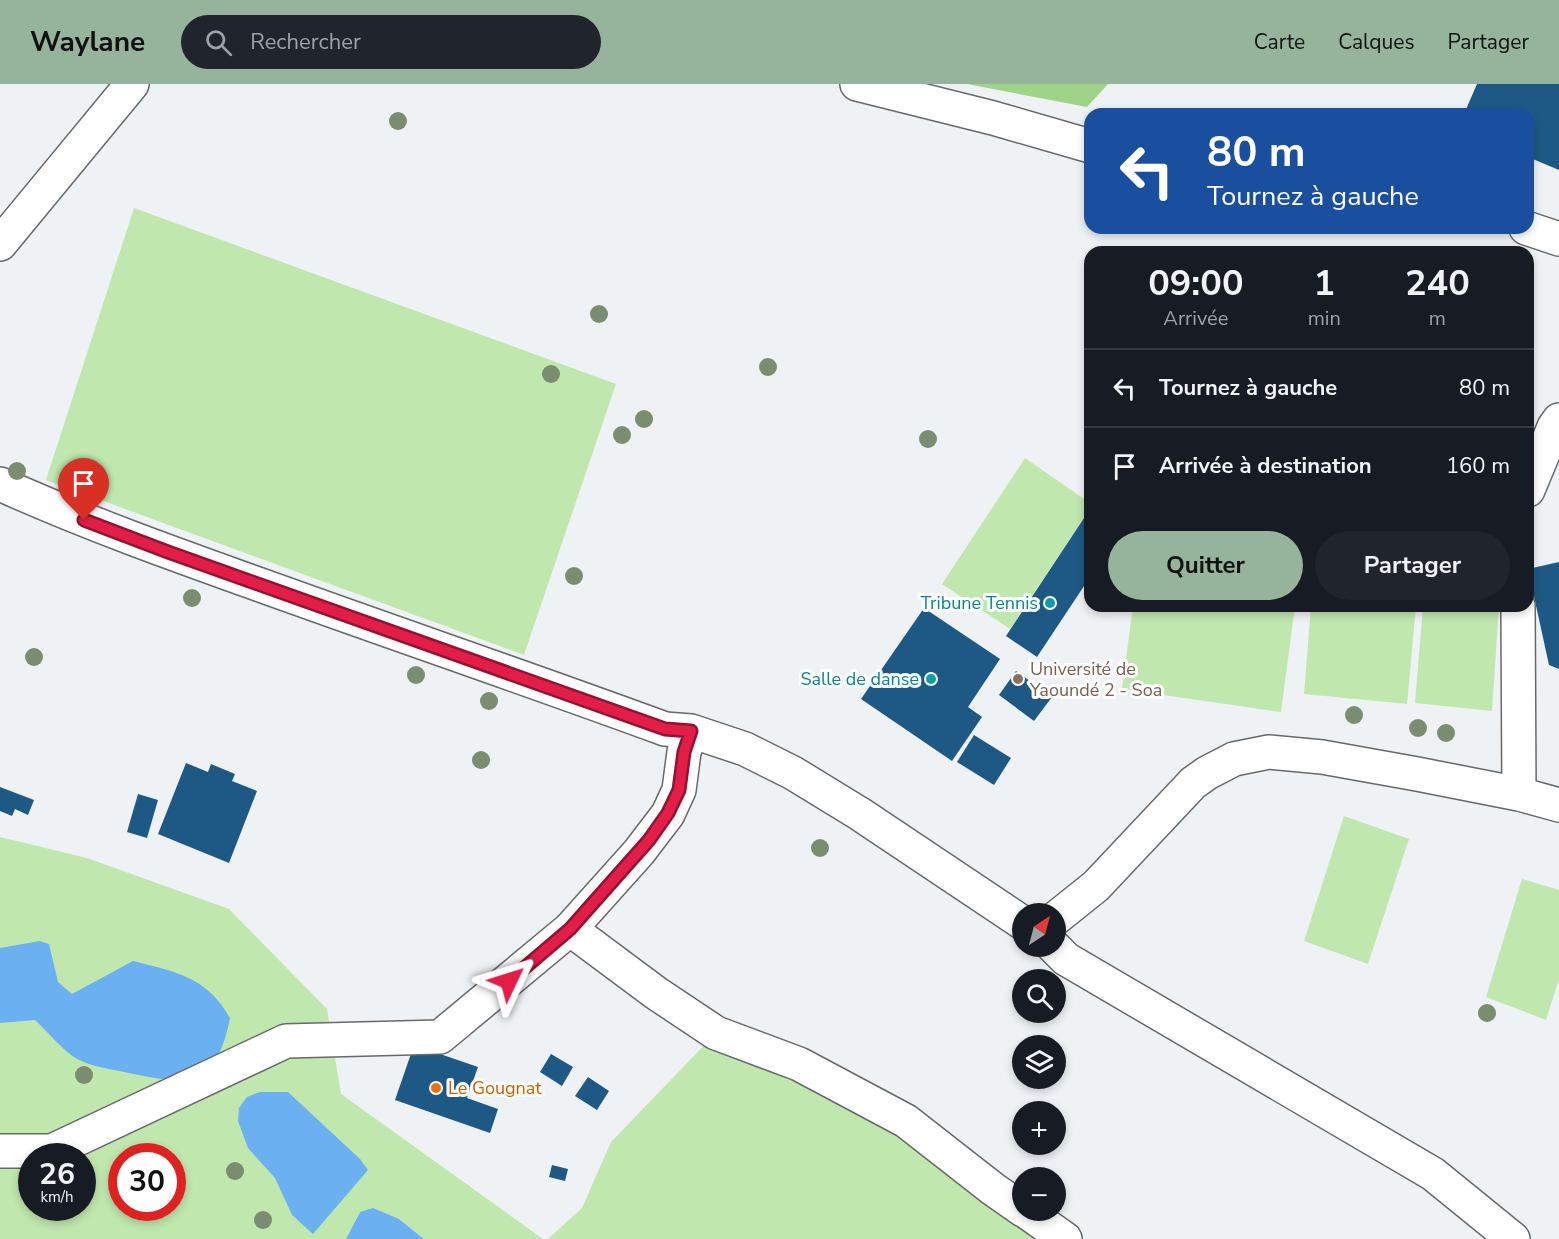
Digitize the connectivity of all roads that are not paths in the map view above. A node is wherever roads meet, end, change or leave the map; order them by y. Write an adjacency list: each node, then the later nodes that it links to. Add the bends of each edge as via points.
1 (132, 84): 6 (street)
2 (857, 84): 3 (street)
3 (1084, 144)
4 (1534, 231): 5 (street)
5 (1559, 239)
6 (0, 244)
7 (1559, 420): 8 (street)
8 (1534, 475)
9 (0, 484): 11 (street, via 147,544 402,636 665,729)
10 (1518, 612): 12 (street)
11 (691, 731): 15 (street, via 745,749 793,773); 16 (street, via 679,790 668,813 639,852)
12 (1519, 794): 13 (street); 14 (street, via 1322,757 1269,752 1234,759 1193,783 1096,886)
13 (1559, 805)
14 (1066, 910)
15 (1012, 916)
16 (570, 929): 18 (street, via 440,1037 286,1041 52,1151); 19 (street, via 716,1033 799,1064 906,1121)
17 (1064, 957): 22 (street, via 1433,1174)
18 (0, 1150)
19 (1012, 1202)
20 (1039, 1221): 21 (street)
21 (1065, 1239)
22 (1513, 1239)

